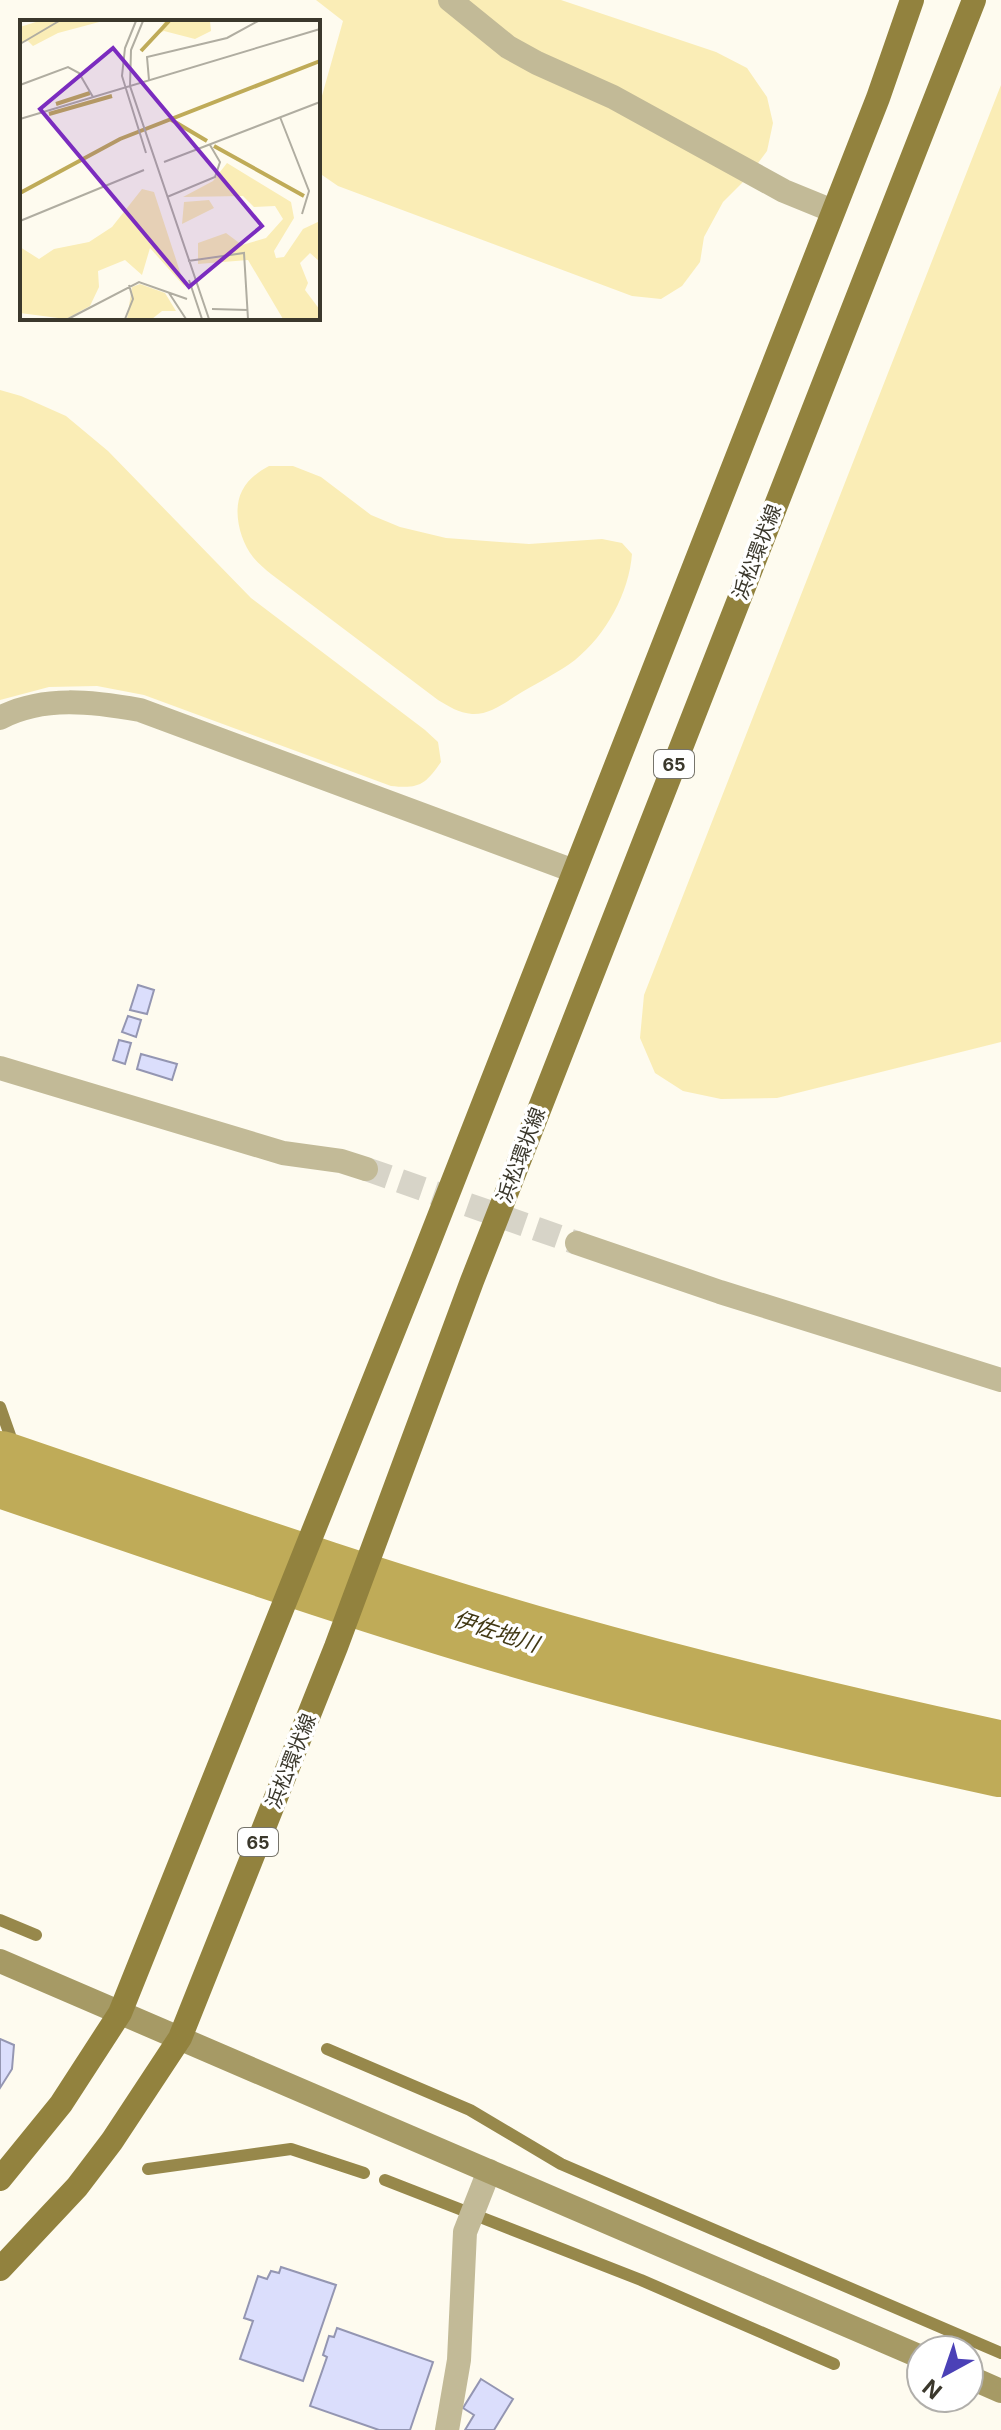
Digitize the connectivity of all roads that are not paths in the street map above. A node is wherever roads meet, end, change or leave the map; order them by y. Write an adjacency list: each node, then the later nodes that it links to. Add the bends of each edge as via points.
1 (450, 0): 4 (street, via 508,47 537,63 613,97 784,191)
2 (912, 0): 4 (main road, 65)
3 (974, 0): 13 (main road, 浜松環状線 / 65)
4 (833, 211): 6 (main road, 65)
5 (0, 718): 6 (street, via 51,703 95,702 140,710)
6 (574, 871): 12 (main road, 65)
7 (0, 1068): 8 (street, via 283,1153)
8 (366, 1169)
9 (577, 1243): 10 (street)
10 (1001, 1380)
11 (0, 1961): 12 (street)
12 (120, 2013): 13 (street); 15 (main road, 65, via 61,2104)
13 (180, 2038): 14 (street); 16 (main road, 浜松環状線 / 65, via 77,2187)
14 (489, 2171): 17 (street); 18 (street, via 465,2232 459,2360)
15 (0, 2179)
16 (0, 2269)
17 (905, 2350)
18 (447, 2430)

